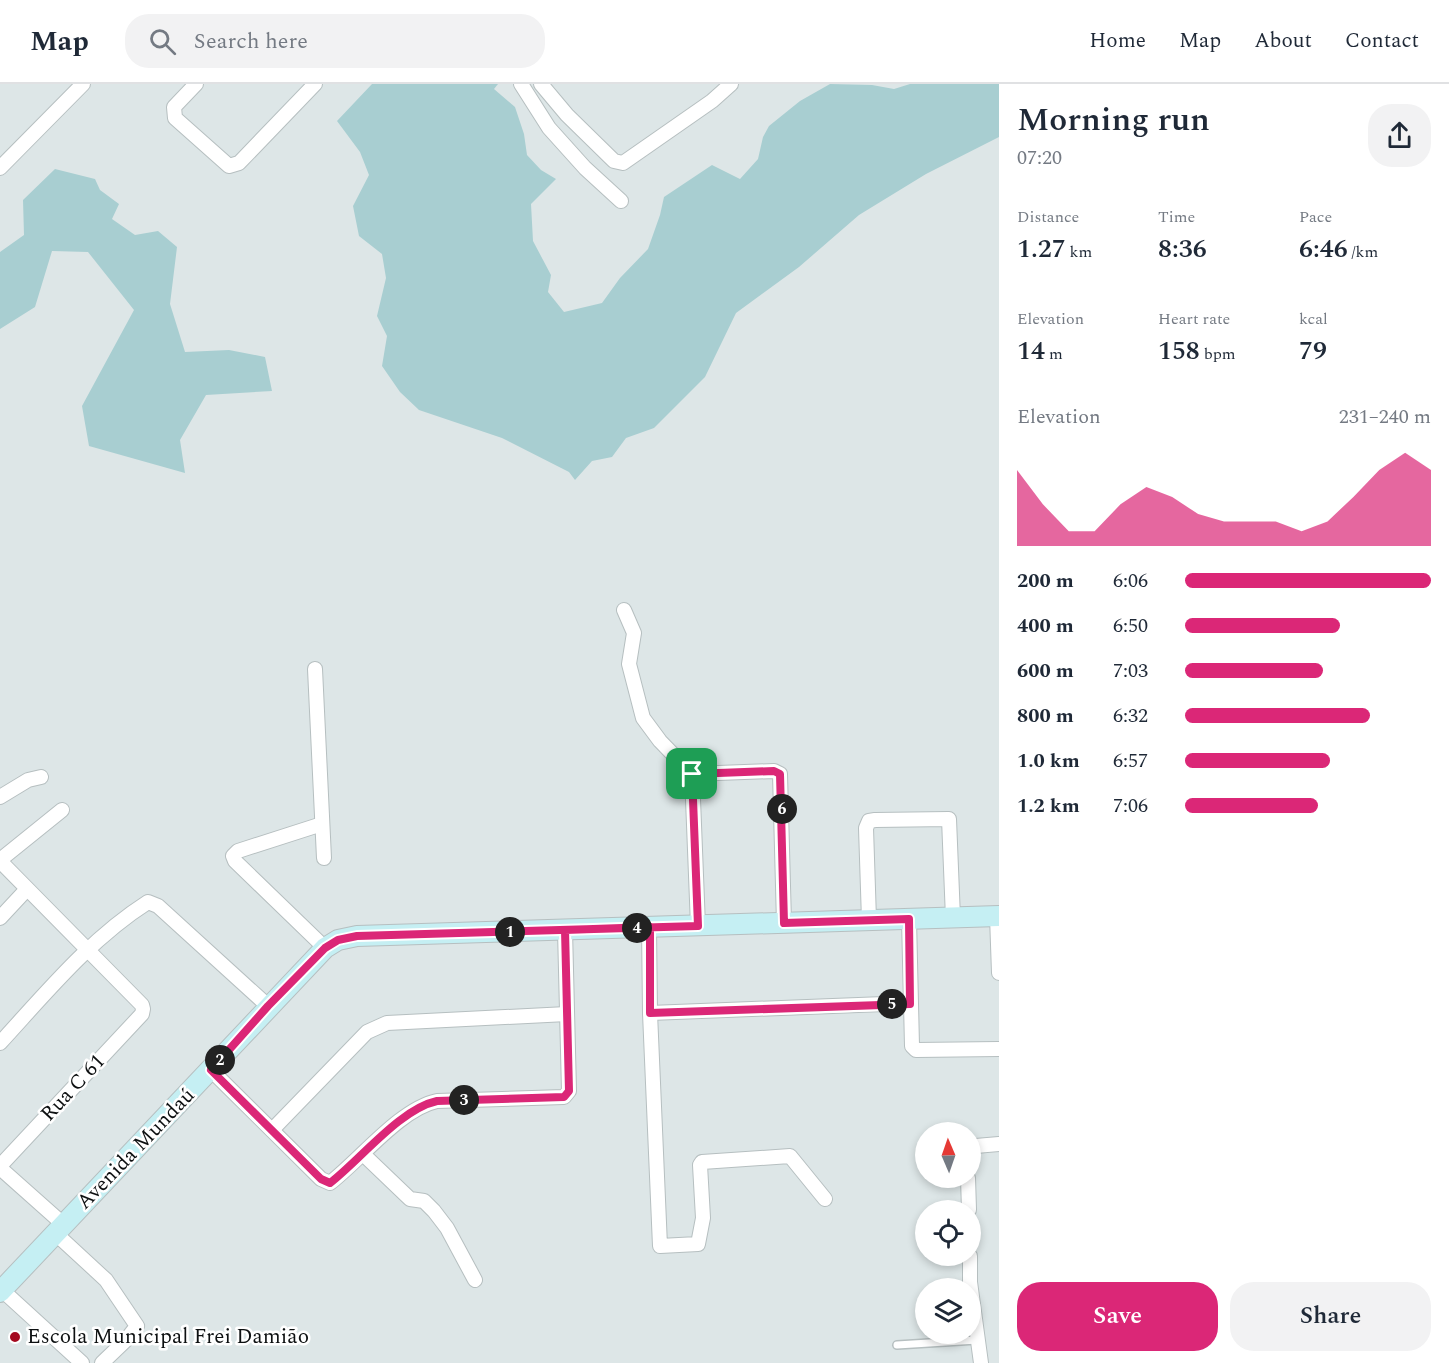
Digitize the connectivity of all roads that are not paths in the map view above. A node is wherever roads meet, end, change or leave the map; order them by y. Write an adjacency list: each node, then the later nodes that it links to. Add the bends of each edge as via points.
1 (82, 84): 7 (street)
2 (196, 84): 3 (street, via 174,107 175,118 232,166)
3 (315, 84)
4 (521, 84): 8 (street, via 549,128)
5 (541, 84): 6 (street, via 614,161 623,163)
6 (731, 84)
7 (0, 168)
8 (621, 201)
9 (624, 610): 11 (street, via 634,633 629,664 643,718)
10 (315, 669): 15 (street)
11 (692, 774): 24 (street, via 780,774); 25 (street)
12 (41, 777): 13 (street, via 28,780)
13 (0, 797)
14 (62, 810): 17 (street)
15 (322, 824): 16 (street); 28 (street, via 238,851 233,856)
16 (324, 858)
17 (0, 860): 18 (street)
18 (27, 889): 20 (street); 29 (street)
19 (998, 916): 21 (street, Avenida Mundaú); 30 (street)
20 (0, 918)
21 (953, 918): 22 (street, Avenida Mundaú); 23 (street, via 949,819 875,820 869,821 866,828)
22 (909, 919): 23 (street, Avenida Mundaú); 31 (street)
23 (869, 920): 24 (street, Avenida Mundaú)
24 (784, 923): 25 (street, Avenida Mundaú)
25 (698, 926): 26 (street, Avenida Mundaú)
26 (650, 927): 27 (street, Avenida Mundaú); 33 (street)
27 (565, 930): 28 (street, Avenida Mundaú, via 357,936); 34 (street)
28 (325, 948): 32 (street, Avenida Mundaú)
29 (87, 949): 32 (street, via 148,902 158,906); 35 (street); 42 (street, Rua C 61, via 142,1005 142,1014)
30 (999, 974)
31 (910, 1004): 33 (street); 36 (street, via 912,1046 916,1050)
32 (268, 1006): 37 (street, Avenida Mundaú)
33 (650, 1013): 43 (street, via 660,1246 698,1244 703,1218 702,1162 790,1156)
34 (567, 1014): 38 (street, via 387,1023 367,1032); 41 (street, via 567,1095 425,1104)
35 (0, 1043)
36 (999, 1049)
37 (211, 1070): 38 (street); 44 (street, Avenida Mundaú)
38 (272, 1130): 41 (street, via 321,1179 330,1183)
39 (999, 1144): 40 (street)
40 (981, 1146)
41 (363, 1154): 45 (street, via 410,1199 424,1201 434,1211)
42 (0, 1167): 44 (street)
43 (825, 1199)
44 (59, 1228): 46 (street, Avenida Mundaú); 51 (street, via 106,1280 136,1326)
45 (475, 1280)
46 (1, 1291): 50 (street)
47 (915, 1344): 49 (lane)
48 (978, 1344): 52 (street)
49 (897, 1345)
50 (82, 1363)
51 (102, 1363)
52 (981, 1363)

